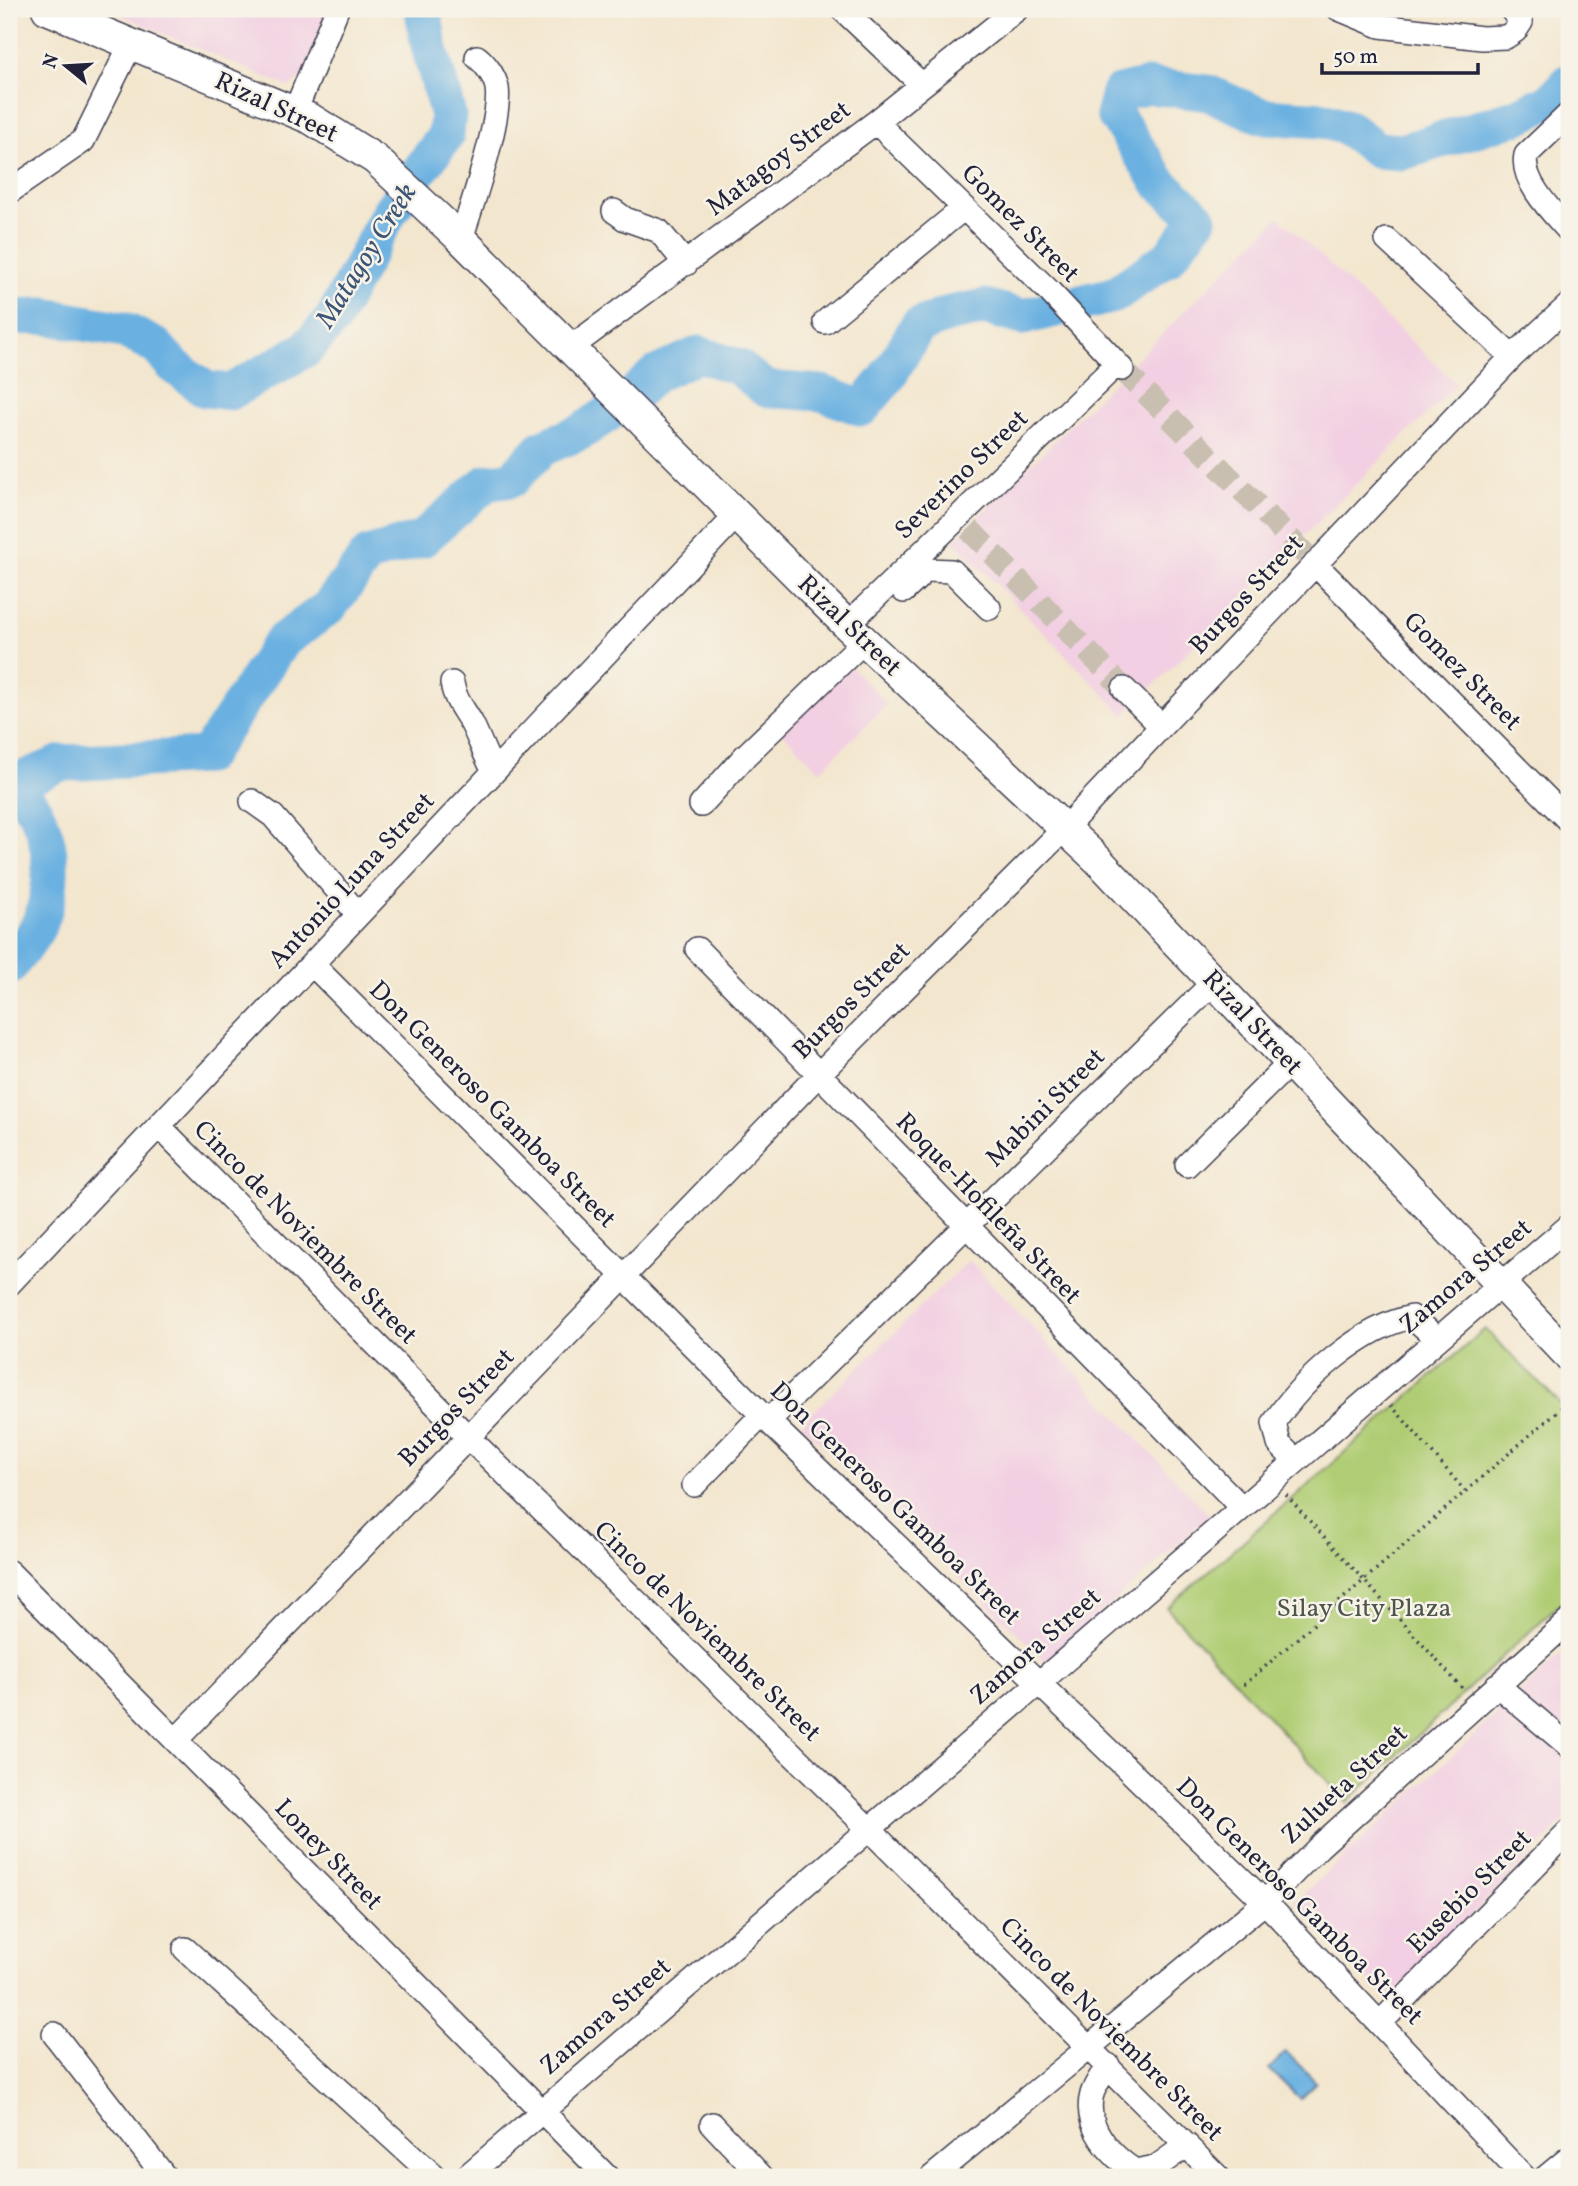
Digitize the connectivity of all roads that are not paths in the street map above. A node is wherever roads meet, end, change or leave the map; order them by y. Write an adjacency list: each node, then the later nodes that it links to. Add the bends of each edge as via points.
1 (47, 9): 7 (main road, Rizal Street)
2 (337, 9): 10 (street)
3 (842, 9): 9 (street)
4 (1017, 9): 9 (street, Matagoy Street)
5 (1339, 9): 6 (street, via 1380,26 1482,38 1515,32 1521,22)
6 (1511, 9)
7 (131, 44): 10 (main road, Rizal Street); 13 (street, via 83,141)
8 (477, 57): 17 (street, via 486,64 497,88 478,188)
9 (921, 84): 12 (street, Matagoy Street)
10 (294, 114): 17 (main road, Rizal Street, via 311,119 375,159)
11 (1569, 114): 16 (street, via 1524,161 1539,194)
12 (876, 122): 14 (street, Gomez Street); 19 (street, Matagoy Street)
13 (9, 192)
14 (964, 208): 21 (street); 24 (street, Gomez Street, via 1051,292)
15 (614, 211): 19 (street, via 659,231)
16 (1569, 231)
17 (461, 239): 22 (main road, Rizal Street)
18 (1387, 240): 23 (street)
19 (686, 264): 22 (street, Matagoy Street)
20 (1569, 304): 23 (street, Burgos Street)
21 (825, 322)
22 (570, 348): 25 (main road, Rizal Street)
23 (1512, 357): 26 (street, Burgos Street)
24 (1119, 367): 28 (street, Severino Street)
25 (736, 516): 28 (main road, Rizal Street); 32 (street, Antonio Luna Street)
26 (1315, 564): 31 (street, Burgos Street); 35 (street, Gomez Street)
27 (989, 608): 28 (street, via 952,571 926,570)
28 (856, 634): 34 (street); 36 (main road, Rizal Street)
29 (452, 683): 32 (street, via 457,705 472,724)
30 (1124, 688): 31 (street)
31 (1161, 726): 36 (street, Burgos Street)
32 (494, 771): 37 (street, Antonio Luna Street)
33 (252, 801): 37 (street, via 273,816)
34 (701, 805)
35 (1569, 821)
36 (1065, 828): 40 (main road, Rizal Street); 42 (street, Burgos Street)
37 (358, 914): 39 (street, Antonio Luna Street)
38 (697, 949): 42 (street, Roque-Hofileña Street)
39 (312, 964): 43 (street, Antonio Luna Street); 47 (street, Don Generoso Gamboa Street)
40 (1213, 982): 41 (main road, Rizal Street); 45 (street, Mabini Street)
41 (1290, 1063): 44 (street); 49 (main road, Rizal Street)
42 (818, 1075): 45 (street, Roque-Hofileña Street); 47 (street, Burgos Street)
43 (159, 1126): 48 (street, Antonio Luna Street); 53 (street, Cinco de Noviembre Street)
44 (1187, 1165)
45 (966, 1226): 52 (street, Mabini Street); 56 (street, Roque-Hofileña Street)
46 (1566, 1234): 49 (street, Zamora Street)
47 (623, 1276): 52 (street, Don Generoso Gamboa Street); 53 (street, Burgos Street)
48 (9, 1284)
49 (1500, 1284): 50 (street, Zamora Street); 51 (main road, Rizal Street)
50 (1437, 1338): 54 (street, Zamora Street); 54 (street, via 1412,1317 1388,1322 1350,1347 1288,1401 1274,1423 1279,1444)
51 (1568, 1352)
52 (765, 1418): 55 (street, Mabini Street); 59 (street, Don Generoso Gamboa Street)
53 (468, 1437): 61 (street, Burgos Street); 63 (street, Cinco de Noviembre Street)
54 (1296, 1461): 56 (street, Zamora Street)
55 (694, 1485)
56 (1241, 1507): 59 (street, Zamora Street)
57 (9, 1572): 61 (street, Loney Street)
58 (1569, 1621): 60 (street, Zulueta Street)
59 (1037, 1682): 63 (street, Zamora Street); 65 (street, Don Generoso Gamboa Street)
60 (1497, 1685): 62 (street); 65 (street, Zulueta Street, via 1288,1875)
61 (176, 1740): 71 (street, Loney Street)
62 (1569, 1746)
63 (868, 1828): 69 (street, Cinco de Noviembre Street); 71 (street, Zamora Street)
64 (1569, 1831): 67 (street, Eusebio Street)
65 (1265, 1902): 67 (street, Don Generoso Gamboa Street); 69 (street, Zulueta Street)
66 (185, 1949): 76 (street)
67 (1381, 2022): 82 (street, Don Generoso Gamboa Street)
68 (54, 2034): 75 (street)
69 (1089, 2046): 70 (street, Cinco de Noviembre Street); 80 (street, Zulueta Street)
70 (1108, 2065): 73 (street, Cinco de Noviembre Street); 73 (street, via 1092,2094 1090,2112 1096,2130 1119,2161 1135,2171 1156,2167)
71 (540, 2111): 77 (street, Zamora Street); 78 (street, Loney Street)
72 (712, 2124): 79 (street)
73 (1187, 2145): 81 (street, Cinco de Noviembre Street)
74 (1569, 2158): 83 (street)
75 (164, 2177)
76 (435, 2177)
77 (466, 2177)
78 (607, 2177)
79 (762, 2177)
80 (932, 2177)
81 (1218, 2177)
82 (1524, 2177)
83 (1546, 2177)

